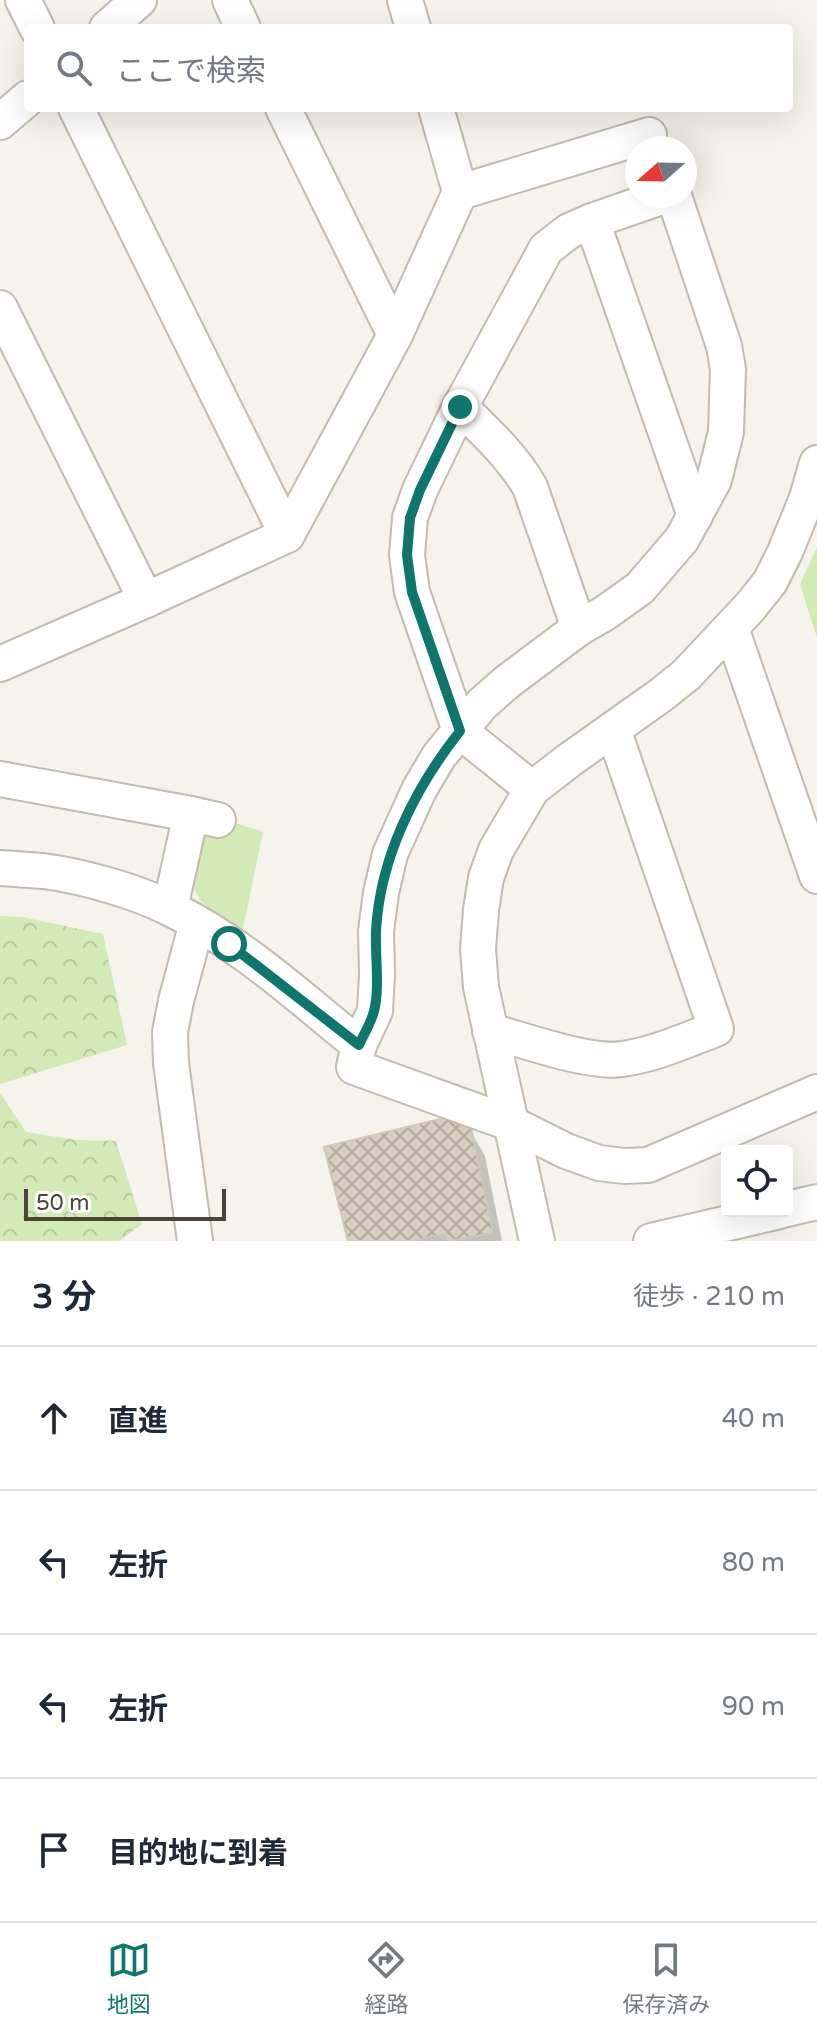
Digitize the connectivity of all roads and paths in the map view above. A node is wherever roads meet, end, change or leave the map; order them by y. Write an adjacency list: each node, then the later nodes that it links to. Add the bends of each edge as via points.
1 (23, 0): 5 (street)
2 (139, 0): 6 (street)
3 (230, 0): 7 (street)
4 (405, 0): 8 (street)
5 (35, 24)
6 (112, 24)
7 (241, 24)
8 (412, 24)
9 (24, 101): 13 (street)
10 (78, 112): 25 (street)
11 (285, 112): 20 (street)
12 (437, 112): 15 (street)
13 (0, 122)
14 (649, 135): 15 (street)
15 (460, 192): 20 (street)
16 (629, 208): 18 (street)
17 (678, 208): 24 (street, via 728,369 726,432 714,480)
18 (592, 221): 21 (street, via 546,249); 24 (street)
19 (0, 308): 26 (street)
20 (395, 335): 25 (street)
21 (460, 407): 27 (street, via 505,451 530,487); 31 (street, via 420,490 410,518 407,555 412,592)
22 (817, 463): 23 (street)
23 (812, 500): 28 (street, via 770,582)
24 (695, 516): 27 (street, via 640,588)
25 (287, 535): 26 (street)
26 (146, 600): 29 (street)
27 (579, 628): 31 (street, via 498,689)
28 (731, 628): 30 (street, via 686,675); 34 (street)
29 (0, 664)
30 (613, 729): 33 (street); 38 (street, via 716,1029 620,1060)
31 (460, 731): 33 (street); 39 (street, via 419,790 390,854 376,931 375,1011)
32 (0, 779): 37 (street, via 204,817)
33 (532, 789): 38 (street, via 486,878 478,949)
34 (809, 821): 36 (street)
35 (0, 868): 37 (street, via 102,883)
36 (817, 876)
37 (183, 915): 39 (street, via 250,959); 45 (street, via 171,1063)
38 (490, 1031): 41 (street)
39 (359, 1045): 41 (street, via 354,1067)
40 (817, 1092): 41 (street, via 648,1165 599,1163)
41 (512, 1124): 46 (street)
42 (817, 1202): 43 (street)
43 (793, 1208)
44 (754, 1217): 47 (street)
45 (195, 1241)
46 (537, 1241)
47 (651, 1241)

